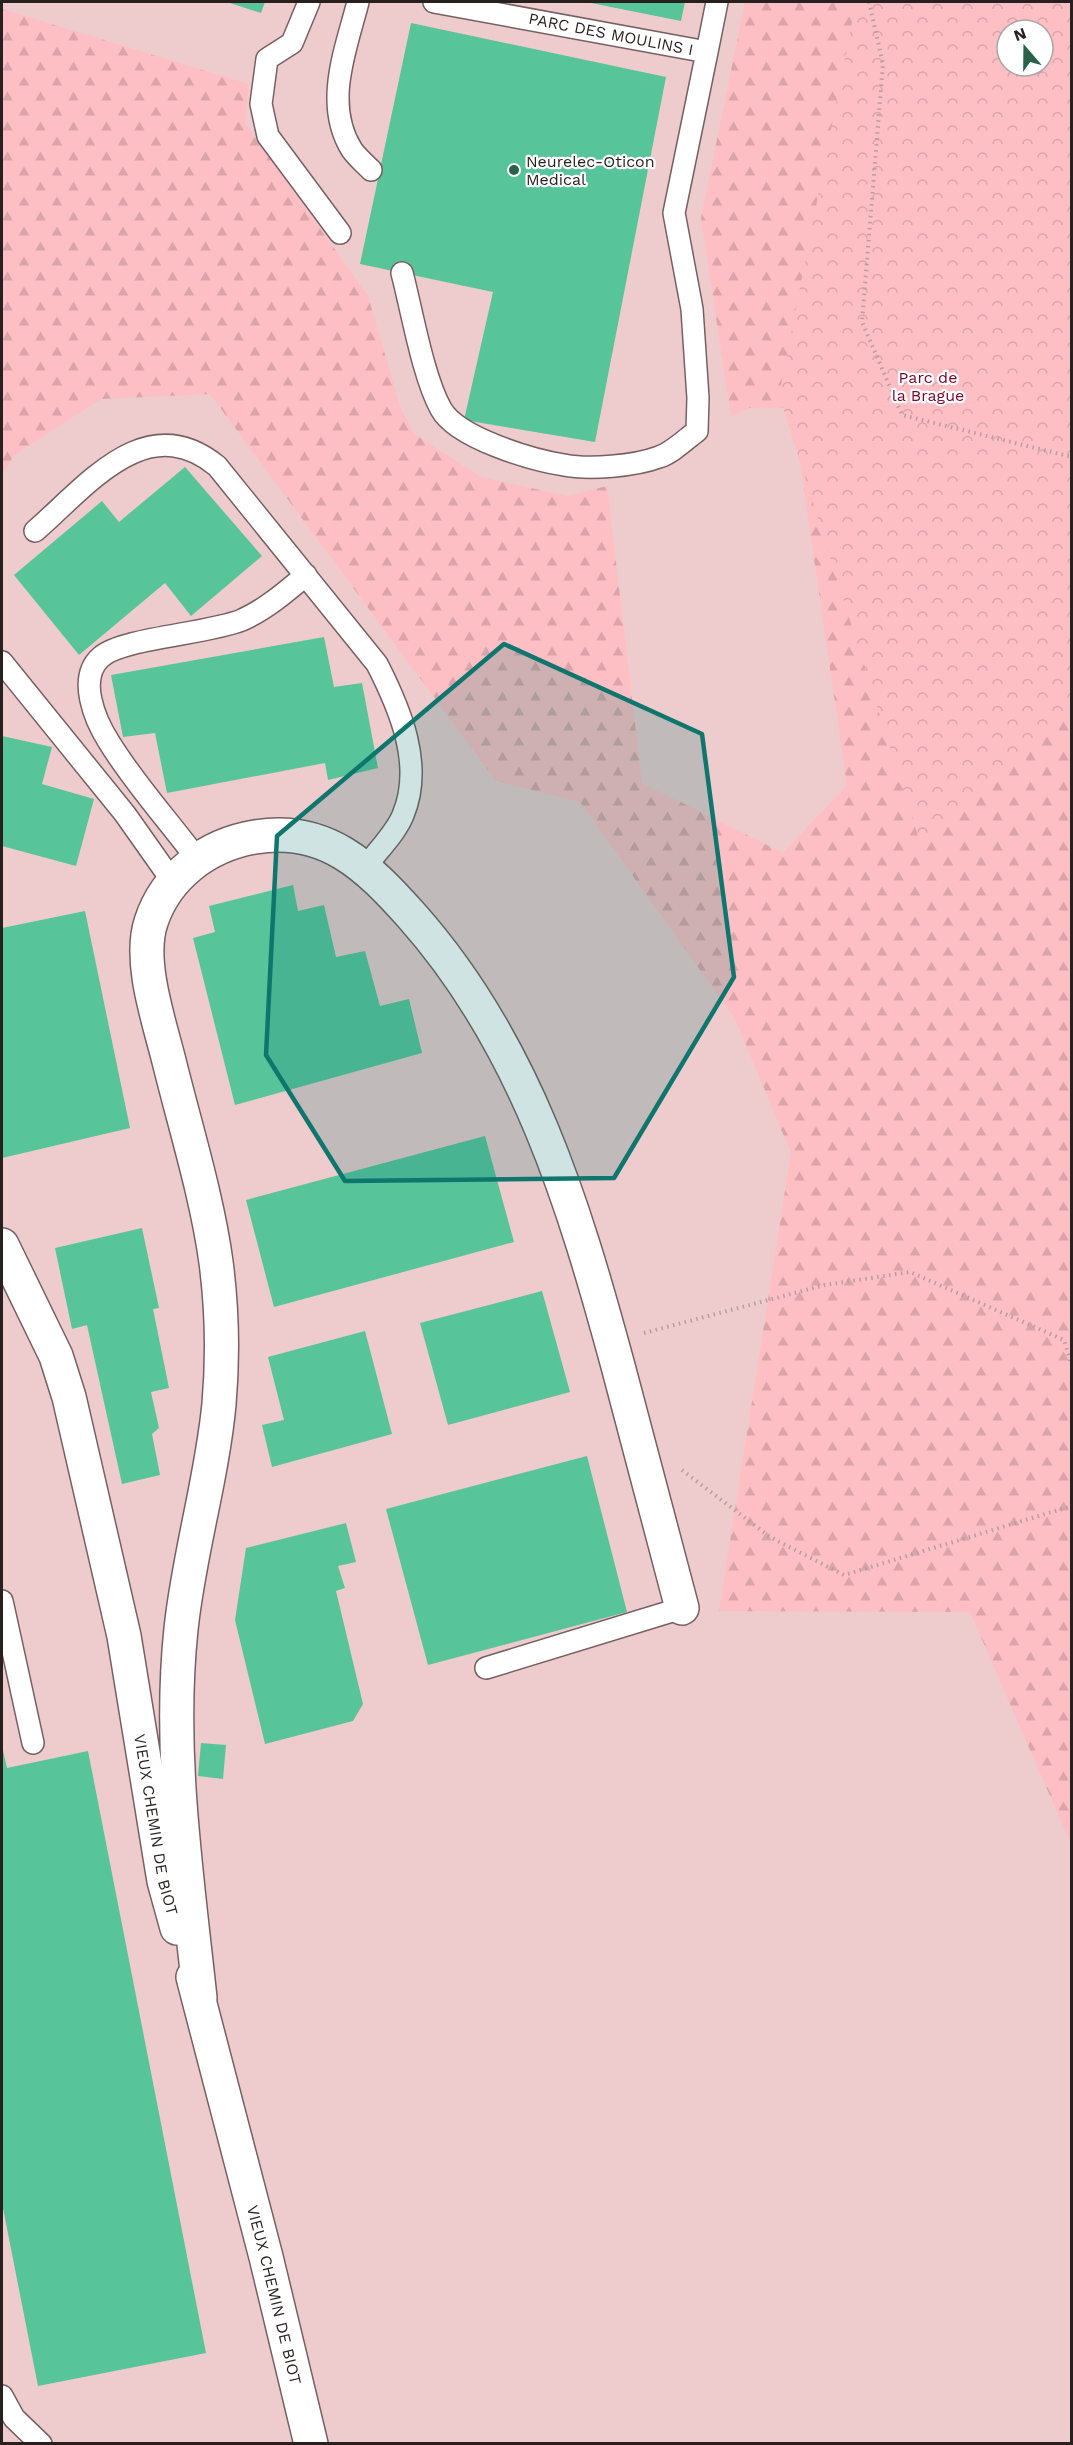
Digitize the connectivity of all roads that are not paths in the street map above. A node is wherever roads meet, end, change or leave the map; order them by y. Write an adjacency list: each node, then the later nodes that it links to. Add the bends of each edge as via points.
1 (309, 2): 7 (lane, via 292,43 267,59 261,104 268,135)
2 (358, 2): 6 (lane, via 337,92 340,118 352,149)
3 (434, 2): 5 (lane, PARC DES MOULINS I)
4 (717, 2): 5 (lane)
5 (707, 52): 8 (lane, PARC DES MOULINS I, via 674,213 692,309 697,431 661,457 614,466 565,466 464,432 441,409)
6 (371, 170)
7 (340, 233)
8 (402, 273)
9 (35, 531): 10 (lane, via 120,458 162,444 184,446 217,466)
10 (306, 575): 12 (lane, via 273,602 242,620 117,648 100,657 90,676 93,707 109,742); 13 (lane, via 377,664 397,701 405,731 410,790 403,816)
11 (2, 662): 14 (lane, via 125,814)
12 (197, 859): 13 (street, via 248,838 293,835 324,843); 14 (street)
13 (365, 868): 17 (street, via 431,937 470,992 543,1126 569,1193 612,1342)
14 (173, 882): 20 (street, via 148,928 147,957 216,1261 220,1332 219,1400 181,1630 176,1722)
15 (2, 1245): 20 (street, VIEUX CHEMIN DE BIOT, via 56,1356 69,1397 124,1636 164,1881)
16 (2, 1601): 19 (lane)
17 (682, 1608): 18 (lane)
18 (486, 1668)
19 (33, 1743)
20 (200, 1998): 23 (street, VIEUX CHEMIN DE BIOT)
21 (2, 2396): 22 (lane, via 14,2418)
22 (40, 2444)
23 (311, 2444)

